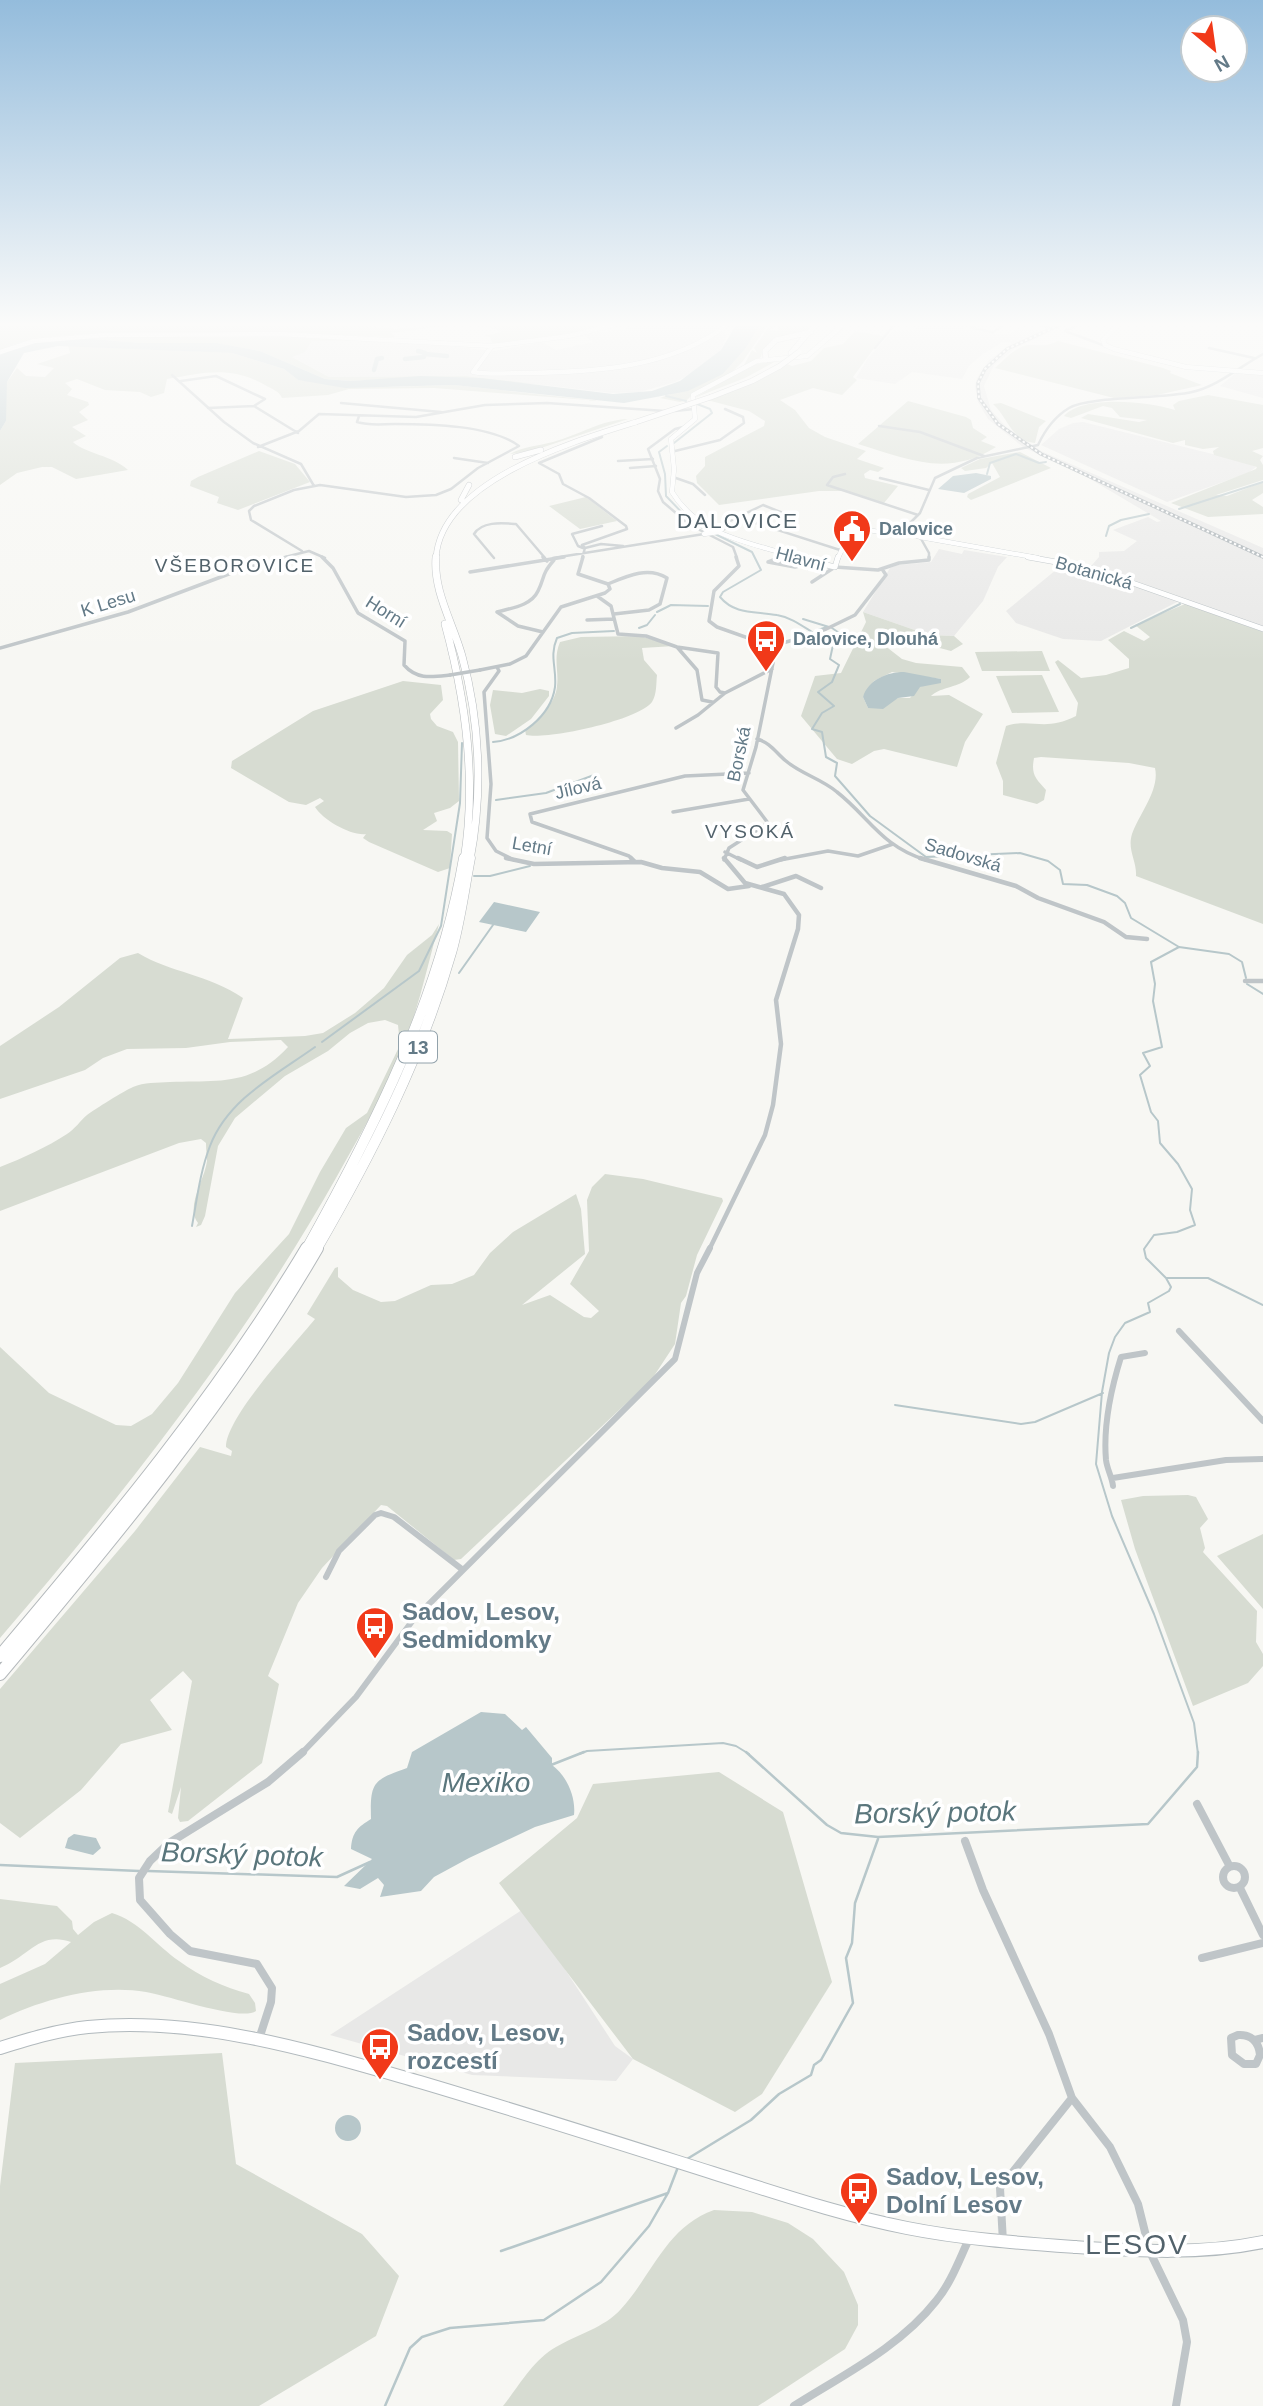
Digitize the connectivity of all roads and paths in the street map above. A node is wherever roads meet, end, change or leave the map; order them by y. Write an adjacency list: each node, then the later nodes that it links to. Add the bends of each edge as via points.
1 (245, 437): 13 (street)
2 (286, 437): 13 (street)
3 (506, 437): 20 (street, via 520,446)
4 (582, 437): 12 (highway, 13)
5 (587, 437): 86 (highway, 13, via 515,468 467,501 449,521 437,547 436,572 472,701 477,805 457,930 423,1034 386,1120 331,1224 272,1320 141,1501)
6 (602, 437): 39 (street, via 539,463 626,526 619,534 595,539 582,545)
7 (664, 437): 18 (street, via 650,445)
8 (673, 437): 14 (street)
9 (724, 437): 14 (street)
10 (932, 437): 15 (street)
11 (1042, 437): 15 (street, via 1033,447)
12 (570, 441): 16 (highway); 30 (highway, 13, via 510,467)
13 (258, 447): 27 (street, via 301,464)
14 (671, 452): 24 (street, Hlavní)
15 (984, 456): 28 (street, via 935,478)
16 (515, 457)
17 (454, 458): 20 (street)
18 (653, 459): 19 (street); 21 (street)
19 (618, 461)
20 (488, 463): 27 (street, via 452,489 421,497)
21 (656, 467): 22 (street); 35 (street, via 663,502 690,525)
22 (630, 468)
23 (845, 474): 32 (street, via 830,478 827,485)
24 (673, 477): 29 (street, via 693,484); 35 (street, Hlavní, via 674,498)
25 (880, 478): 28 (street)
26 (469, 485): 30 (highway)
27 (314, 486): 41 (street, via 254,506 248,516)
28 (929, 490): 32 (street)
29 (705, 495)
30 (461, 500): 85 (highway, 13, via 431,547 430,572 464,702 469,805 454,903 413,1034 352,1165 256,1326 184,1429)
31 (788, 515): 33 (street, via 763,505)
32 (918, 515): 36 (street, via 906,527)
33 (737, 517): 35 (street); 40 (street)
34 (601, 526): 39 (street, via 572,534)
35 (711, 532): 38 (street); 46 (street, Hlavní); 60 (street, via 733,547 739,566 714,591 709,621 717,628)
36 (909, 532): 37 (street); 40 (street, via 852,528)
37 (920, 537): 49 (street, Hlavní, via 929,560); 56 (street, Botanická, via 1090,568)
38 (631, 546): 39 (street); 42 (street)
39 (584, 548): 42 (street)
40 (840, 550): 48 (street)
41 (302, 551): 59 (street, K Lesu, via 128,612); 61 (street, Horní, bridge, via 318,553 328,561 358,613 405,640 408,671 422,677)
42 (581, 556): 44 (street); 52 (street, via 578,574)
43 (494, 558): 45 (street, via 474,534 476,529 516,524)
44 (554, 560): 45 (street); 57 (street, via 527,603 497,612 519,627)
45 (547, 561): 50 (street)
46 (807, 564): 47 (street); 48 (street, Hlavní)
47 (795, 567): 47 (street, via 787,568 768,562 776,559)
48 (835, 568): 49 (street, Hlavní); 51 (street)
49 (882, 569): 60 (street, via 886,576 855,615)
50 (470, 572)
51 (812, 582)
52 (608, 584): 53 (street, via 609,590); 54 (street, via 643,572 658,572 667,578 660,604)
53 (597, 596): 54 (street, via 611,606); 57 (street, Horní, via 561,607)
54 (614, 616): 55 (street); 58 (street, via 618,634 646,636)
55 (587, 620)
56 (1263, 629)
57 (543, 632): 61 (street, Horní, via 526,656)
58 (677, 647): 63 (street, via 720,654 716,687); 64 (street, via 697,670 702,700)
59 (0, 648)
60 (776, 648): 62 (street, Borská)
61 (498, 667): 72 (street, Letní, via 484,692 490,762 489,843 506,858 534,864)
62 (772, 669): 63 (street); 66 (street, Borská)
63 (725, 693): 64 (street)
64 (712, 702): 65 (street)
65 (676, 728)
66 (757, 739): 67 (street, Borská); 70 (street, Sadovská, via 838,792)
67 (749, 773): 68 (street, Borská, via 743,790); 72 (street, Jílová, via 685,776 530,814 532,822)
68 (749, 799): 69 (street); 71 (street, Borská, via 768,823)
69 (673, 812)
70 (893, 844): 71 (street, via 858,856 828,851 757,867); 76 (street, Sadovská, via 926,861 1016,886 1104,922 1126,937)
71 (725, 852): 73 (street, via 723,859 730,870)
72 (634, 861): 73 (street, Letní, via 700,872 728,889)
73 (751, 885): 74 (street)
74 (762, 888): 75 (street, via 796,876); 83 (street, via 785,894 799,915 776,1000 781,1044 773,1105 765,1135 697,1273 675,1359)
75 (821, 888)
76 (1147, 939)
77 (1246, 981): 78 (street)
78 (1263, 981)
79 (1179, 1331): 81 (street)
80 (1145, 1353): 82 (street, via 1121,1357 1113,1378 1106,1463 1113,1482 1226,1460)
81 (1263, 1421)
82 (1263, 1459)
83 (463, 1570): 84 (street, via 394,1517 381,1513 335,1557); 94 (street, via 413,1620 356,1698 308,1748 268,1782 169,1843 139,1878 140,1900 190,1951 257,1964 266,1975 272,1988 271,2002)
84 (326, 1577)
85 (0, 1656)
86 (0, 1674)
87 (1197, 1804): 89 (street)
88 (964, 1841): 97 (street, via 1049,2034)
89 (1229, 1865): 90 (street, via 1244,1874); 90 (street, via 1223,1869 1223,1880)
90 (1240, 1888): 91 (street)
91 (1263, 1935)
92 (1263, 1942): 93 (street)
93 (1202, 1958)
94 (259, 2039): 96 (street, via 111,2024 58,2029); 98 (street, via 403,2077 833,2211)
95 (1259, 2039): 95 (street, via 1247,2034 1231,2038 1232,2055 1239,2063 1256,2064 1261,2057)
96 (0, 2048)
97 (1072, 2098): 99 (street, via 1000,2188); 101 (street, via 1110,2147 1138,2204)
98 (970, 2239): 99 (street); 102 (street, via 938,2299 923,2316 898,2338)
99 (1003, 2242): 101 (street)
100 (1263, 2242): 101 (street, via 1214,2252)
101 (1150, 2252): 103 (street, via 1183,2320 1187,2342)
102 (794, 2406)
103 (1176, 2406)

